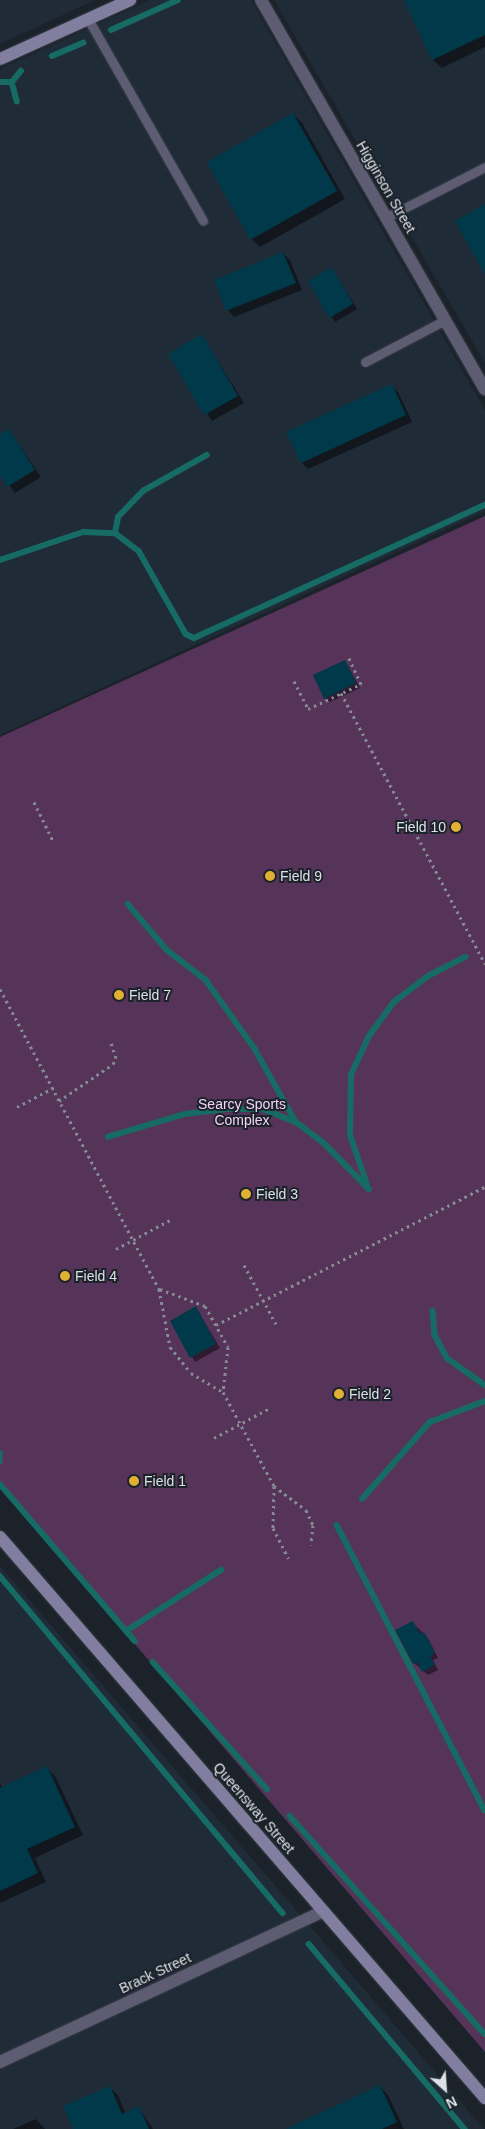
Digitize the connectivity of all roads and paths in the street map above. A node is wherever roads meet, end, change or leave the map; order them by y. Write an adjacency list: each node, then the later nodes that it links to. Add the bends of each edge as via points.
1 (130, 0): 3 (street)
2 (261, 0): 6 (street, Higginson Street)
3 (88, 19): 4 (street); 7 (lane)
4 (0, 59)
5 (485, 167): 6 (lane)
6 (386, 218): 8 (street, Higginson Street)
7 (203, 221)
8 (445, 320): 9 (lane); 10 (street, Higginson Street)
9 (365, 362)
10 (485, 389)
11 (348, 656): 13 (path, via 361,684)
12 (294, 681): 13 (path, via 308,709)
13 (341, 693): 16 (path)
14 (34, 802): 15 (path)
15 (52, 841)
16 (485, 964)
17 (0, 990): 19 (path)
18 (110, 1040): 20 (path, via 116,1058 114,1064)
19 (52, 1088): 20 (path); 21 (path)
20 (59, 1101): 24 (path)
21 (17, 1107)
22 (485, 1187): 28 (path)
23 (170, 1220): 24 (path)
24 (133, 1240): 25 (path); 27 (path)
25 (116, 1249)
26 (244, 1265): 28 (path)
27 (159, 1289): 30 (path, via 205,1306); 31 (path, via 170,1347 192,1373)
28 (263, 1300): 29 (path); 30 (path)
29 (276, 1324)
30 (216, 1325): 31 (path, via 228,1347)
31 (224, 1392): 33 (path)
32 (270, 1408): 33 (path)
33 (240, 1424): 34 (path); 35 (path)
34 (214, 1438)
35 (274, 1486): 37 (path, via 306,1510 313,1524); 38 (path, via 273,1528)
36 (0, 1537): 39 (street, Queensway Street)
37 (311, 1545)
38 (288, 1558)
39 (324, 1911): 40 (street, Brack Street); 41 (street, Queensway Street)
40 (0, 2062)
41 (485, 2098)

